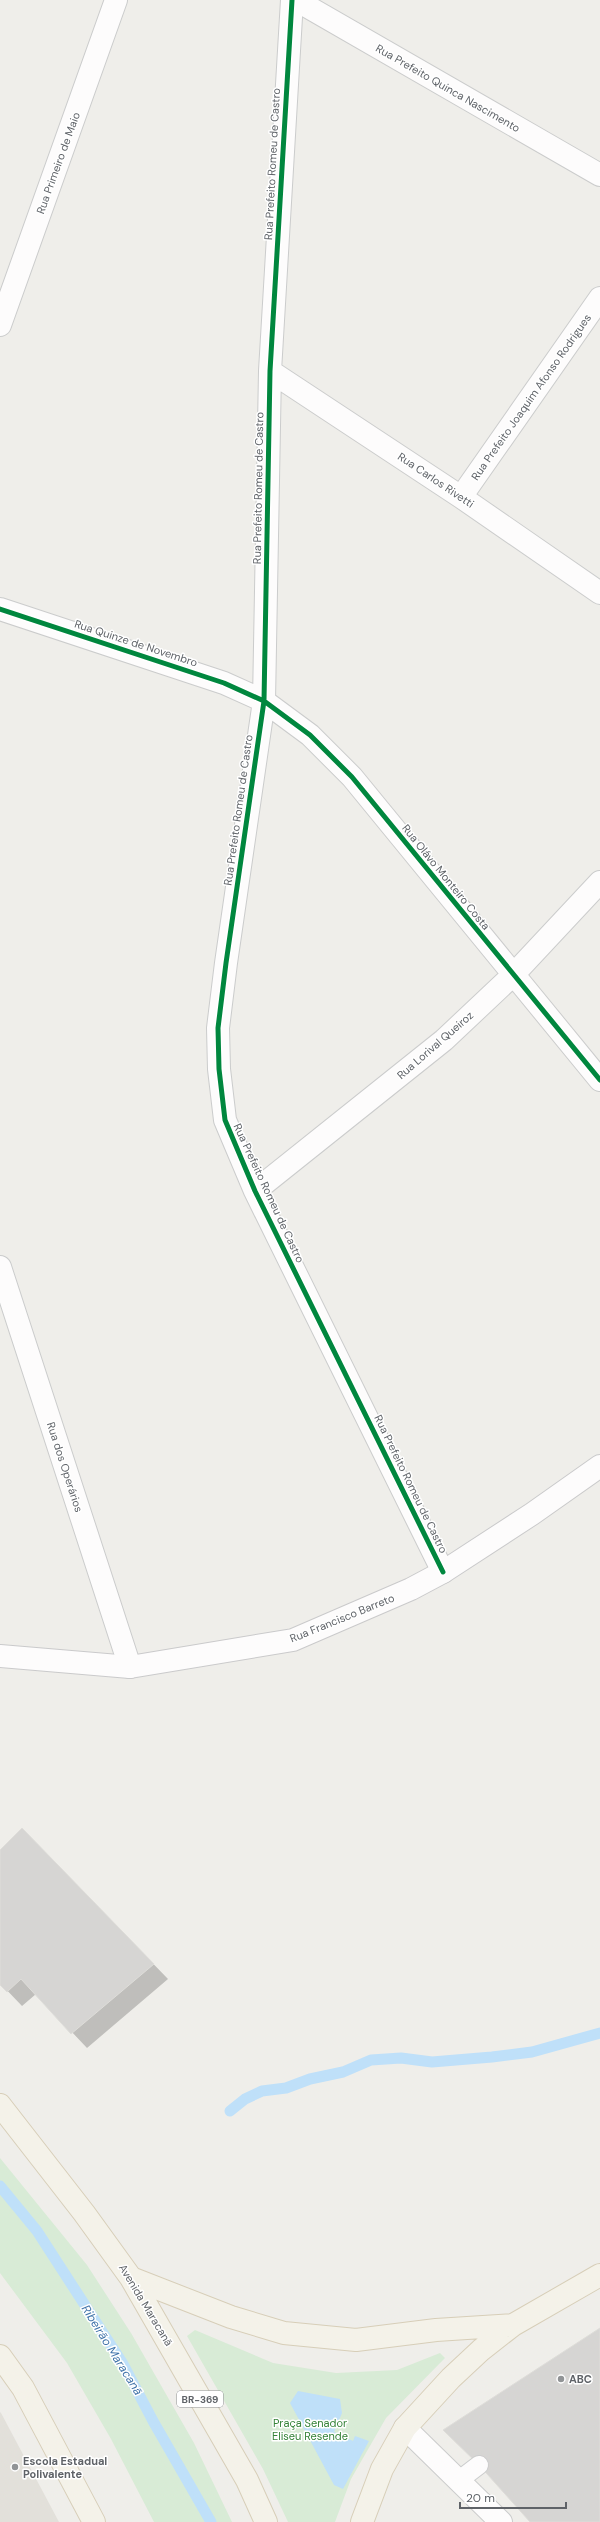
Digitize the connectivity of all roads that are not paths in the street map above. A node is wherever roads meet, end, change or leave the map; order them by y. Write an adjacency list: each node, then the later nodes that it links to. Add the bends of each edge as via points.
1 (116, 0): 6 (street, Rua Primeiro de Maio)
2 (292, 0): 7 (street, Rua Prefeito Romeu de Castro)
3 (296, 0): 4 (street, Rua Prefeito Quinca Nascimento)
4 (600, 175)
5 (600, 298): 8 (street, Rua Prefeito Joaquim Afonso Rodrigues)
6 (0, 325)
7 (270, 370): 8 (street, Rua Carlos Rivetti); 11 (street, Rua Prefeito Romeu de Castro)
8 (461, 496): 9 (street, Rua Carlos Rivetti)
9 (600, 593)
10 (0, 608): 11 (street, Rua Quinze de Novembro, via 224,683)
11 (264, 701): 13 (street, Rua Olávo Monteiro Costa, via 310,735 352,777); 15 (street, Rua Prefeito Romeu de Castro, via 218,1028 219,1069 225,1120)
12 (600, 882): 13 (street, Rua Lorival Queiroz)
13 (513, 975): 14 (street, Rua Olávo Monteiro Costa); 15 (street, Rua Lorival Queiroz, via 444,1040)
14 (600, 1080)
15 (255, 1191): 18 (street, Rua Prefeito Romeu de Castro)
16 (0, 1267): 20 (street, Rua dos Operários)
17 (600, 1466): 18 (street, Rua Francisco Barreto)
18 (443, 1572): 20 (street, Rua Francisco Barreto, via 411,1589 293,1640)
19 (0, 1656): 20 (street, Rua Francisco Barreto)
20 (130, 1667)
21 (0, 2105): 23 (main road, Avenida Maracanã / BR-369)
22 (600, 2275): 24 (main road)
23 (131, 2278): 24 (main road, via 231,2317 284,2333 356,2340 436,2330); 30 (main road, Avenida Maracanã / BR-369, via 247,2480)
24 (513, 2325): 26 (main road, via 481,2350)
25 (0, 2356): 29 (main road, via 22,2388)
26 (405, 2428): 28 (street); 31 (main road, via 382,2469)
27 (479, 2465): 28 (lane)
28 (458, 2481): 32 (street)
29 (94, 2522)
30 (266, 2522)
31 (362, 2522)
32 (501, 2522)

